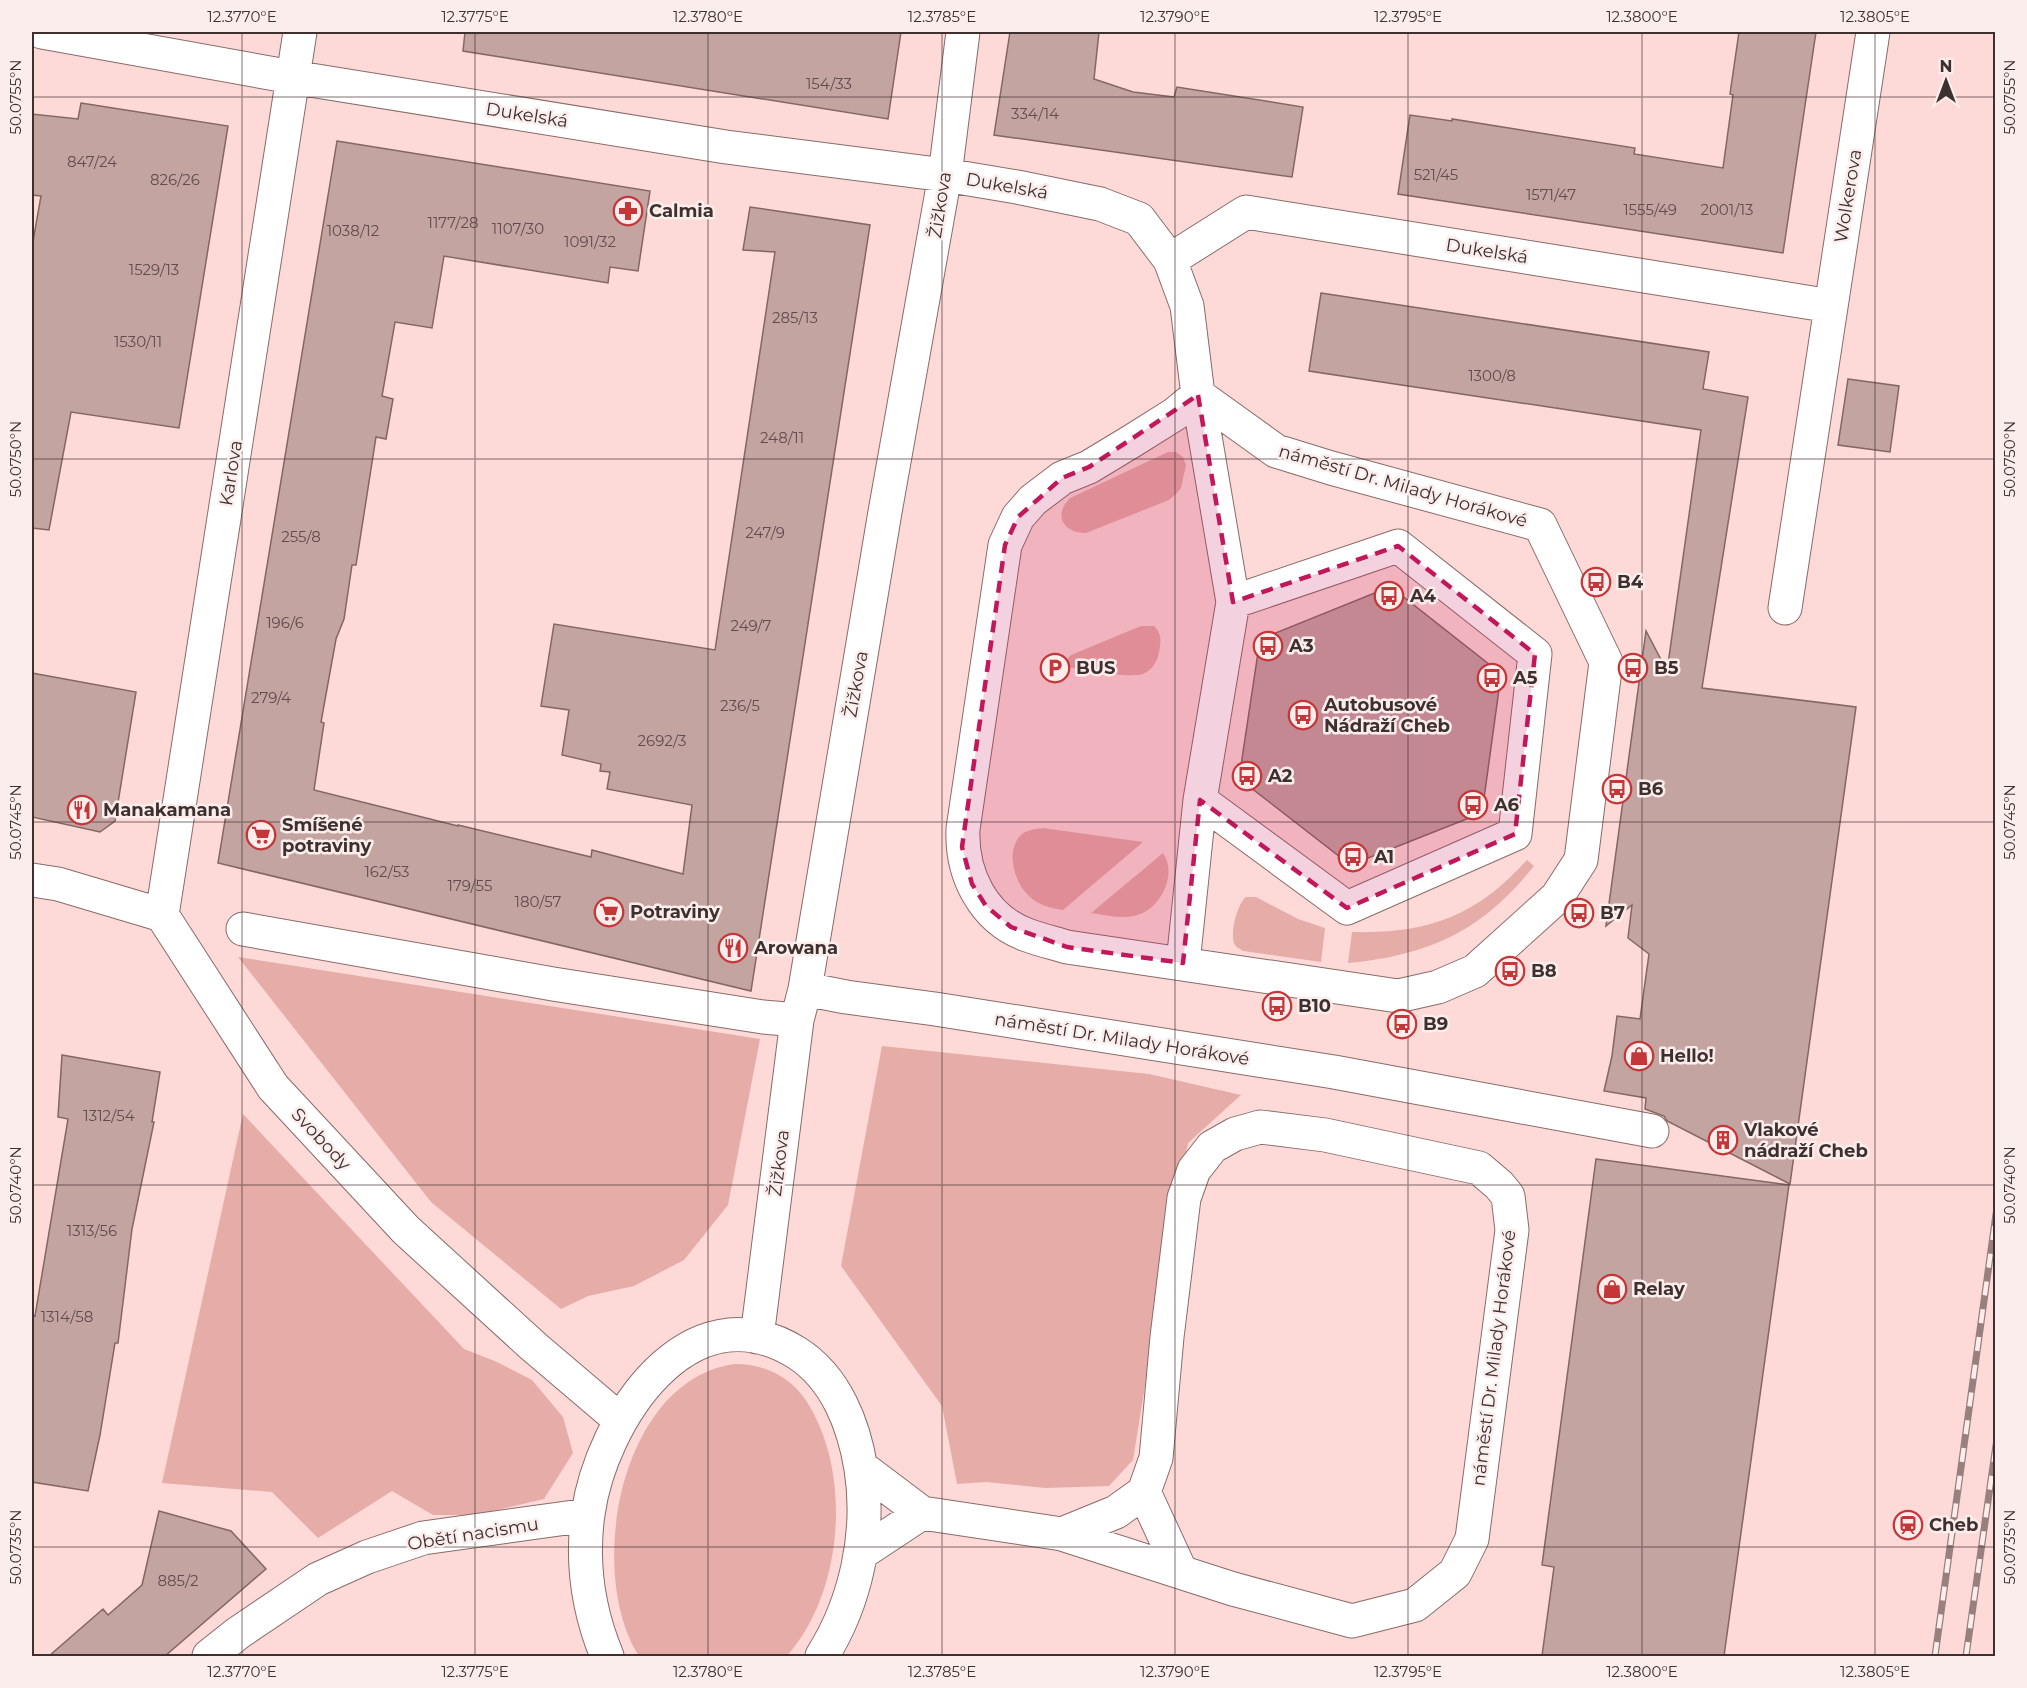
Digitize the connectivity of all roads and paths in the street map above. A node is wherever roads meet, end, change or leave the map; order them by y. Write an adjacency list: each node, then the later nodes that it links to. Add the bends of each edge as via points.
1 (42, 32): 5 (street, Dukelská)
2 (300, 32): 5 (street, Karlova)
3 (963, 32): 6 (street, Žižkova)
4 (1873, 32): 8 (street, Wolkerova)
5 (292, 77): 6 (street, Dukelská, via 726,147); 14 (street, Karlova)
6 (945, 175): 7 (street, Dukelská, via 1100,204 1139,219); 17 (street, Žižkova)
7 (1170, 260): 8 (street, Dukelská, via 1246,212); 9 (street, via 1187,306)
8 (1831, 306): 11 (street, Wolkerova)
9 (1198, 395): 10 (street); 16 (street, náměstí Dr. Milady Horákové, via 1132,441 1062,478 1033,500 1018,518 1005,545 962,848 972,884 986,906 1011,927 1067,947); 16 (street, náměstí Dr. Milady Horákové, via 1276,451 1540,525 1606,662 1581,860 1557,897 1475,971 1438,987 1398,996)
10 (1233, 602): 12 (street); 12 (street, via 1398,546 1535,654 1515,834 1347,908)
11 (1785, 608)
12 (1200, 800): 16 (street)
13 (32, 880): 14 (street)
14 (162, 915): 21 (street, Svobody, via 273,1088 406,1230)
15 (243, 929): 18 (street, via 565,986)
16 (1183, 963)
17 (805, 989): 18 (street, Žižkova); 19 (street, náměstí Dr. Milady Horákové, via 1334,1072)
18 (797, 1020): 20 (street, Žižkova)
19 (1652, 1131)
20 (756, 1337): 21 (street, via 716,1338 679,1354 652,1376); 22 (street, via 787,1347 824,1378 849,1423)
21 (620, 1420): 25 (street, via 604,1454)
22 (861, 1467): 24 (street, náměstí Dr. Milady Horákové); 27 (street, via 864,1515)
23 (1144, 1492): 26 (street, via 1116,1512); 28 (street); 28 (street, náměstí Dr. Milady Horákové, via 1155,1458 1184,1198 1194,1170 1212,1147 1235,1134 1260,1127 1296,1131 1479,1168 1499,1185 1508,1196 1512,1230 1472,1539 1455,1573 1415,1605 1352,1621)
24 (922, 1513): 26 (street, náměstí Dr. Milady Horákové); 27 (street)
25 (588, 1515): 29 (street, Obětí nacismu, via 423,1539 367,1557 318,1579); 30 (street, via 587,1587 594,1623)
26 (1062, 1534): 28 (street, náměstí Dr. Milady Horákové)
27 (860, 1554): 31 (street, via 845,1610)
28 (1181, 1572)
29 (209, 1656)
30 (607, 1656)
31 (822, 1656)

